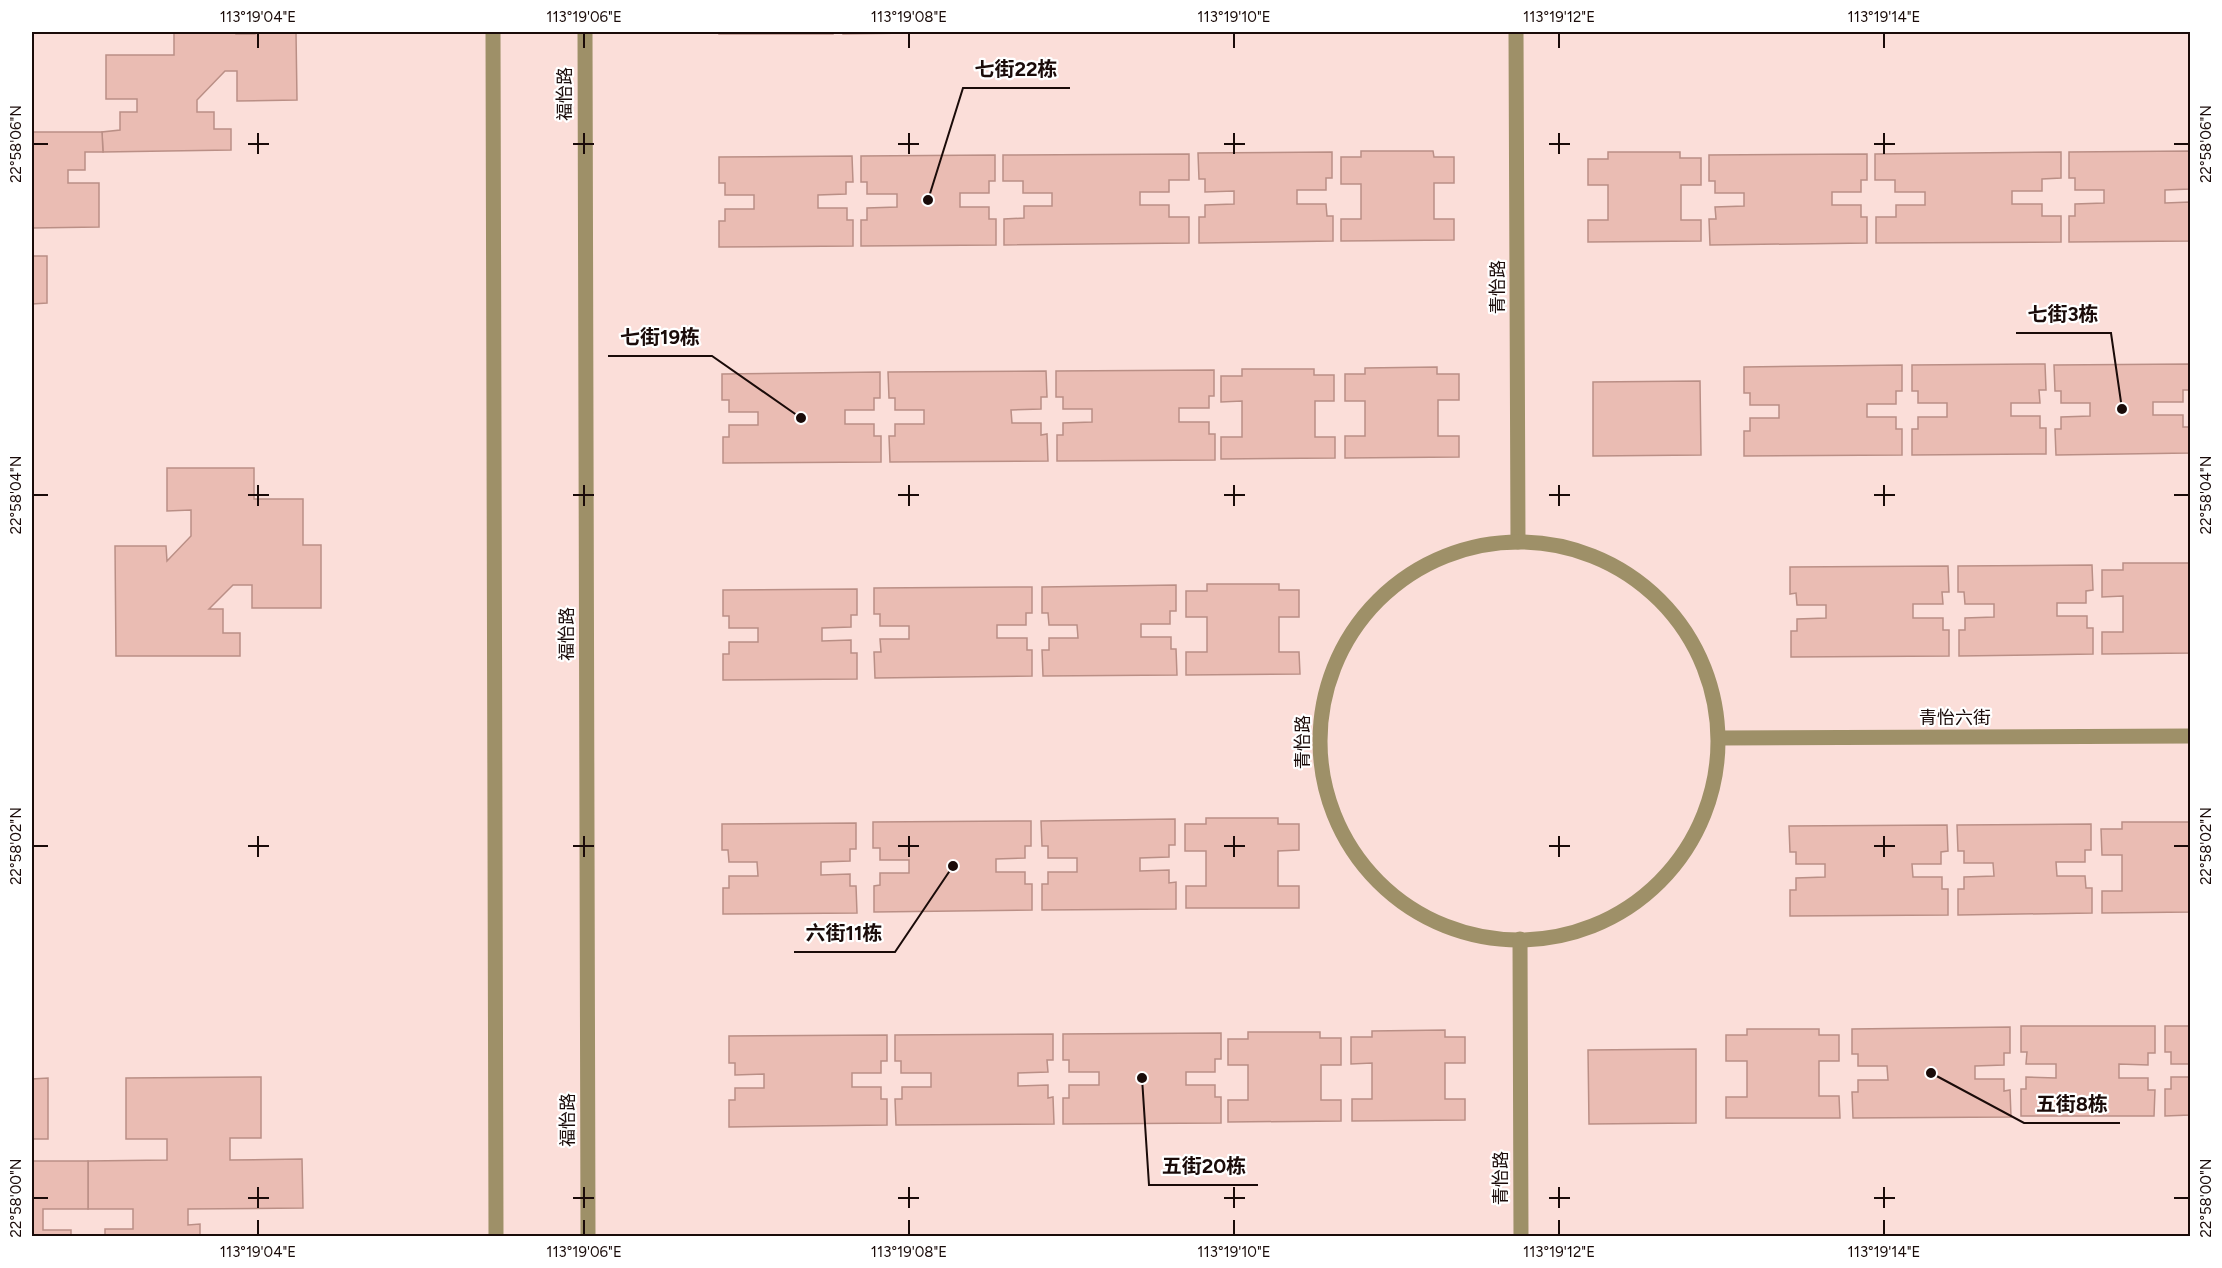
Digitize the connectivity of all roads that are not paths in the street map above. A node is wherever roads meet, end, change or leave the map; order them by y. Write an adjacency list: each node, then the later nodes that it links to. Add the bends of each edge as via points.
1 (493, 32): 8 (street)
2 (585, 32): 9 (street, 福怡路)
3 (1516, 32): 4 (street, 青怡路)
4 (1518, 542): 6 (street, 青怡路, via 1553,545 1587,554 1618,568 1647,588 1672,613 1697,651 1716,705); 7 (street, 青怡路, via 1450,554 1390,589 1365,614 1331,673 1322,707 1319,742 1322,776 1346,841 1391,893 1420,914 1452,928)
5 (2190, 736): 6 (street, 青怡六街)
6 (1719, 738): 7 (street, 青怡路, via 1716,774 1707,808 1693,840 1673,868 1648,893 1588,927 1555,936)
7 (1520, 939): 10 (street, 青怡路)
8 (496, 1236)
9 (588, 1236)
10 (1521, 1236)

